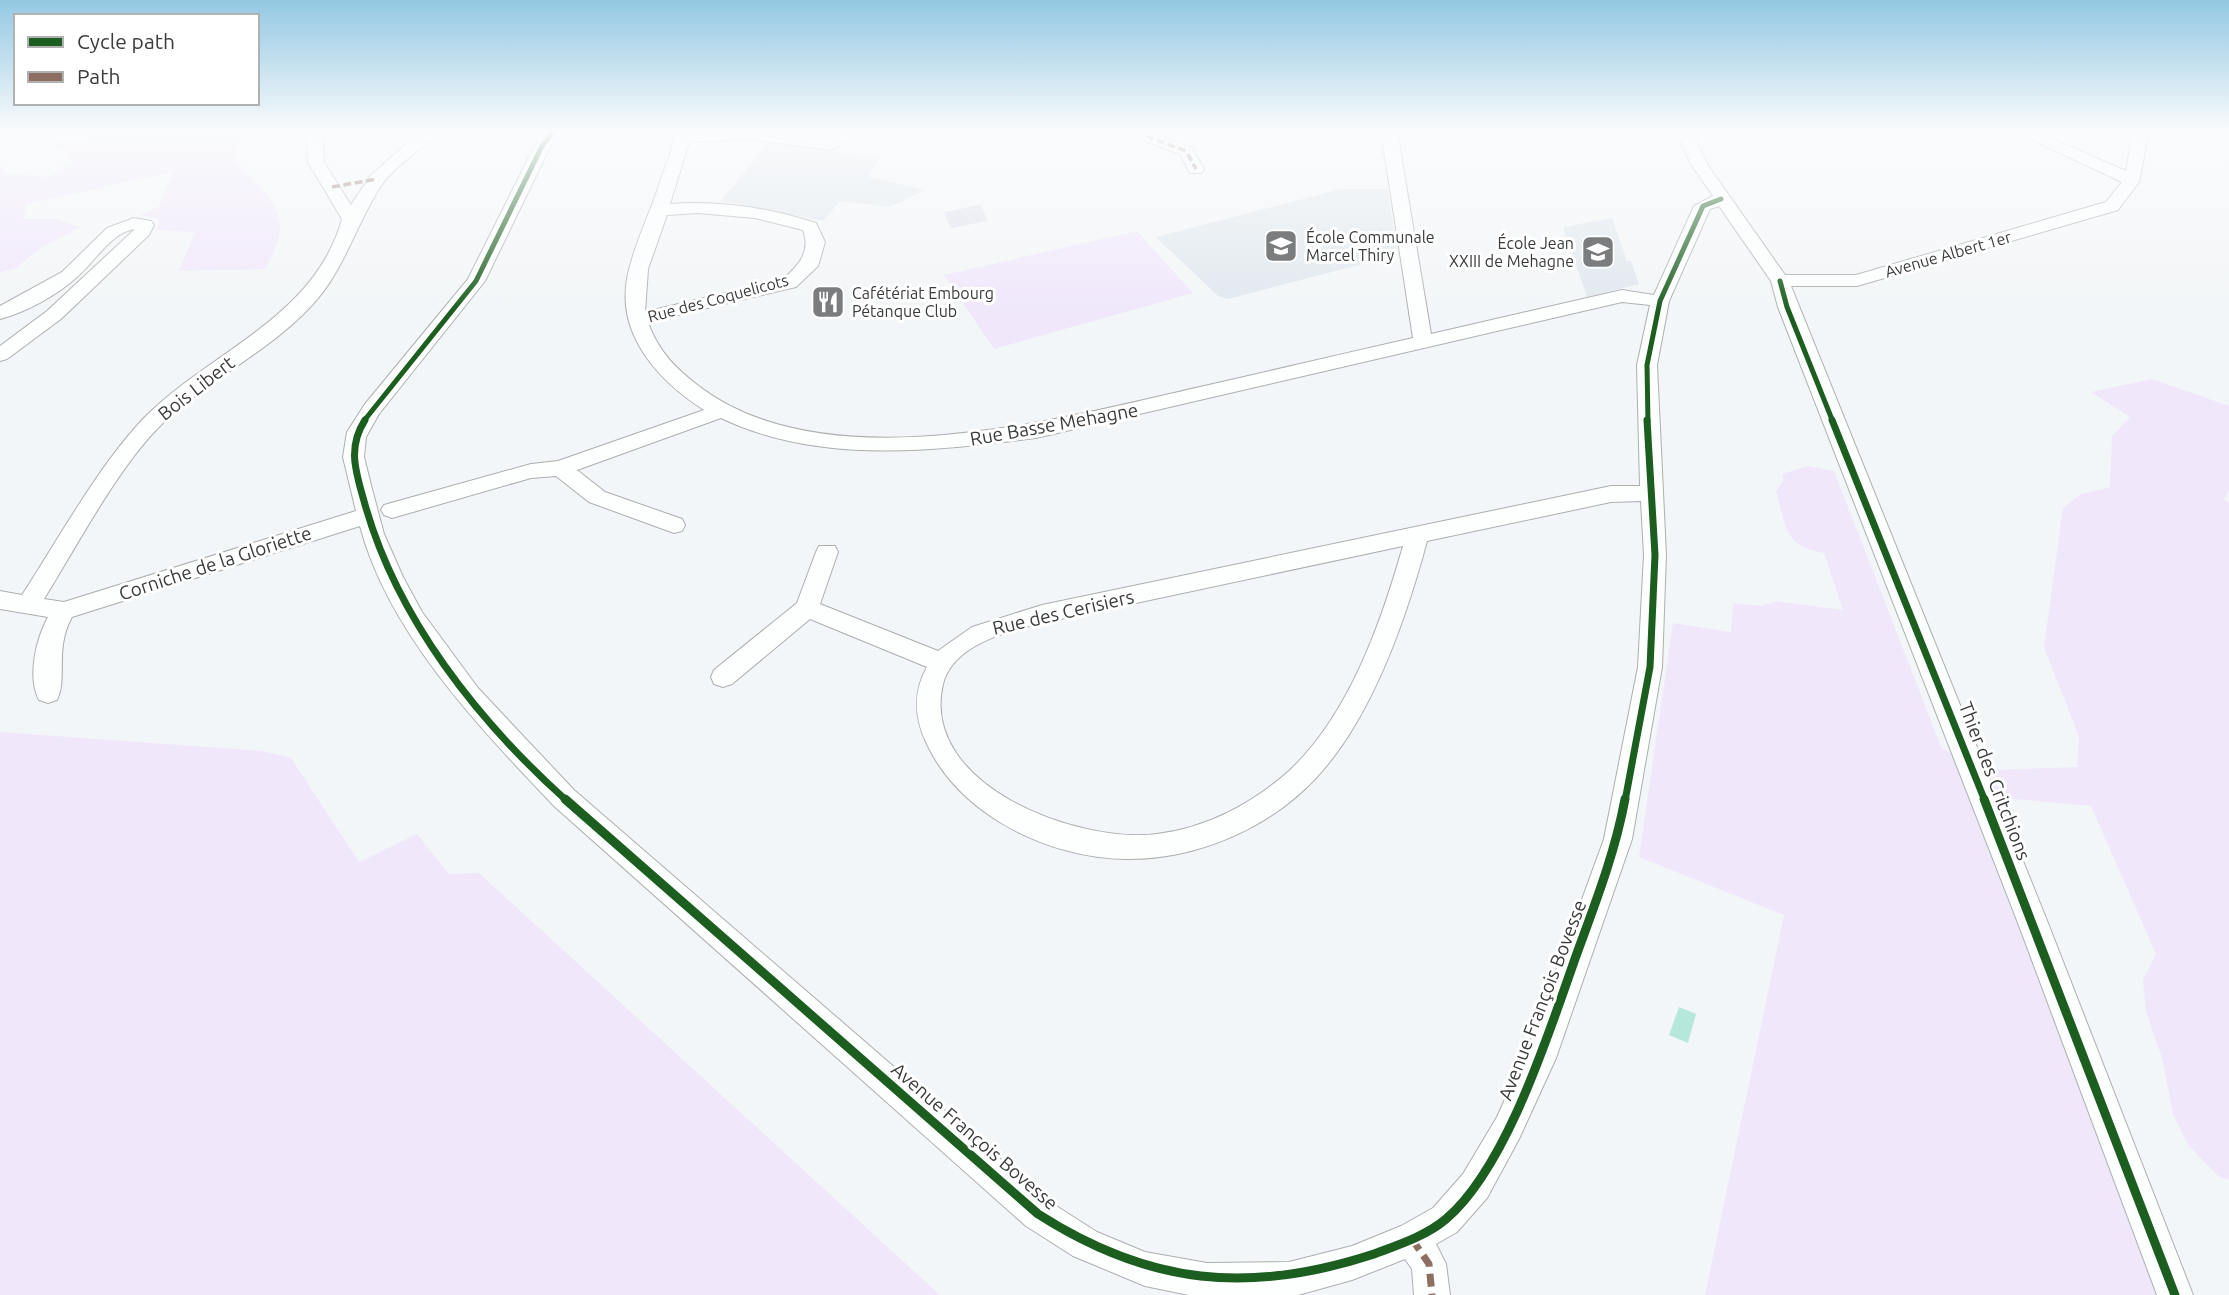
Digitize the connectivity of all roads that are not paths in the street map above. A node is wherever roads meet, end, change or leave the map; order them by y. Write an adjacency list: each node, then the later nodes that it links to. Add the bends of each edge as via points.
1 (335, 191): 10 (street)
2 (369, 191): 10 (street, Bois Libert)
3 (520, 191): 22 (street, Avenue François Bovesse, via 477,281 360,428 353,447)
4 (665, 191): 9 (street, Rue Basse Mehagne)
5 (1399, 191): 17 (street)
6 (1716, 191): 8 (street, Thier des Critchions)
7 (2125, 191): 13 (street, Avenue Albert 1er, via 2112,206 1857,279)
8 (1721, 199): 11 (street, Thier des Critchions); 12 (street, Avenue François Bovesse, via 1703,206)
9 (660, 210): 16 (street, Rue Basse Mehagne, via 634,291); 16 (street, Rue des Coquelicots, via 719,208 796,222 810,227 815,235 814,253 809,266 789,283)
10 (351, 219): 27 (street, Bois Libert, via 313,293 287,319 183,394 126,453)
11 (1737, 223): 12 (street, via 1707,220); 13 (street, Thier des Critchions)
12 (1697, 224): 14 (street, Avenue François Bovesse)
13 (1780, 281): 35 (street, Thier des Critchions, via 2096,1082)
14 (1660, 301): 17 (street, Rue Basse Mehagne, via 1622,296); 21 (street, Avenue François Bovesse, via 1647,365)
15 (0, 313): 18 (street, via 68,276 116,229 138,222 145,225 54,315)
16 (638, 319): 19 (street, Rue Basse Mehagne, via 657,360 682,385)
17 (1423, 342): 19 (street, Rue Basse Mehagne, via 1108,416 964,440 851,444 775,430)
18 (0, 355)
19 (720, 411): 20 (street, Corniche de la Gloriette)
20 (560, 468): 22 (street, Corniche de la Gloriette, via 521,473); 23 (street, via 597,497)
21 (1652, 493): 24 (street, Rue des Cerisiers, via 1611,495); 33 (street, Avenue François Bovesse, via 1655,555 1650,667 1618,839 1540,1058 1508,1128 1475,1186 1445,1220)
22 (379, 513): 29 (street, Corniche de la Gloriette); 33 (street, Avenue François Bovesse, via 406,603 437,653 501,734 564,798 1038,1214 1085,1244 1145,1269 1207,1281 1289,1280 1352,1263)
23 (674, 526)
24 (1417, 536): 30 (street, Rue des Cerisiers, via 988,628); 30 (street, via 1406,580 1378,649 1339,724 1311,764 1273,800 1225,829 1168,847 1122,848 1079,841 1025,823 985,800 949,763 933,736 927,710)
25 (827, 552): 28 (street)
26 (0, 600): 27 (street, Corniche de la Gloriette)
27 (28, 604): 29 (street, Corniche de la Gloriette)
28 (807, 608): 30 (street); 31 (street)
29 (64, 611): 32 (street, via 51,630 46,656)
30 (940, 662)
31 (723, 677)
32 (48, 693)
33 (1412, 1239): 34 (street, via 1429,1265)
34 (1432, 1295)
35 (2175, 1295)

